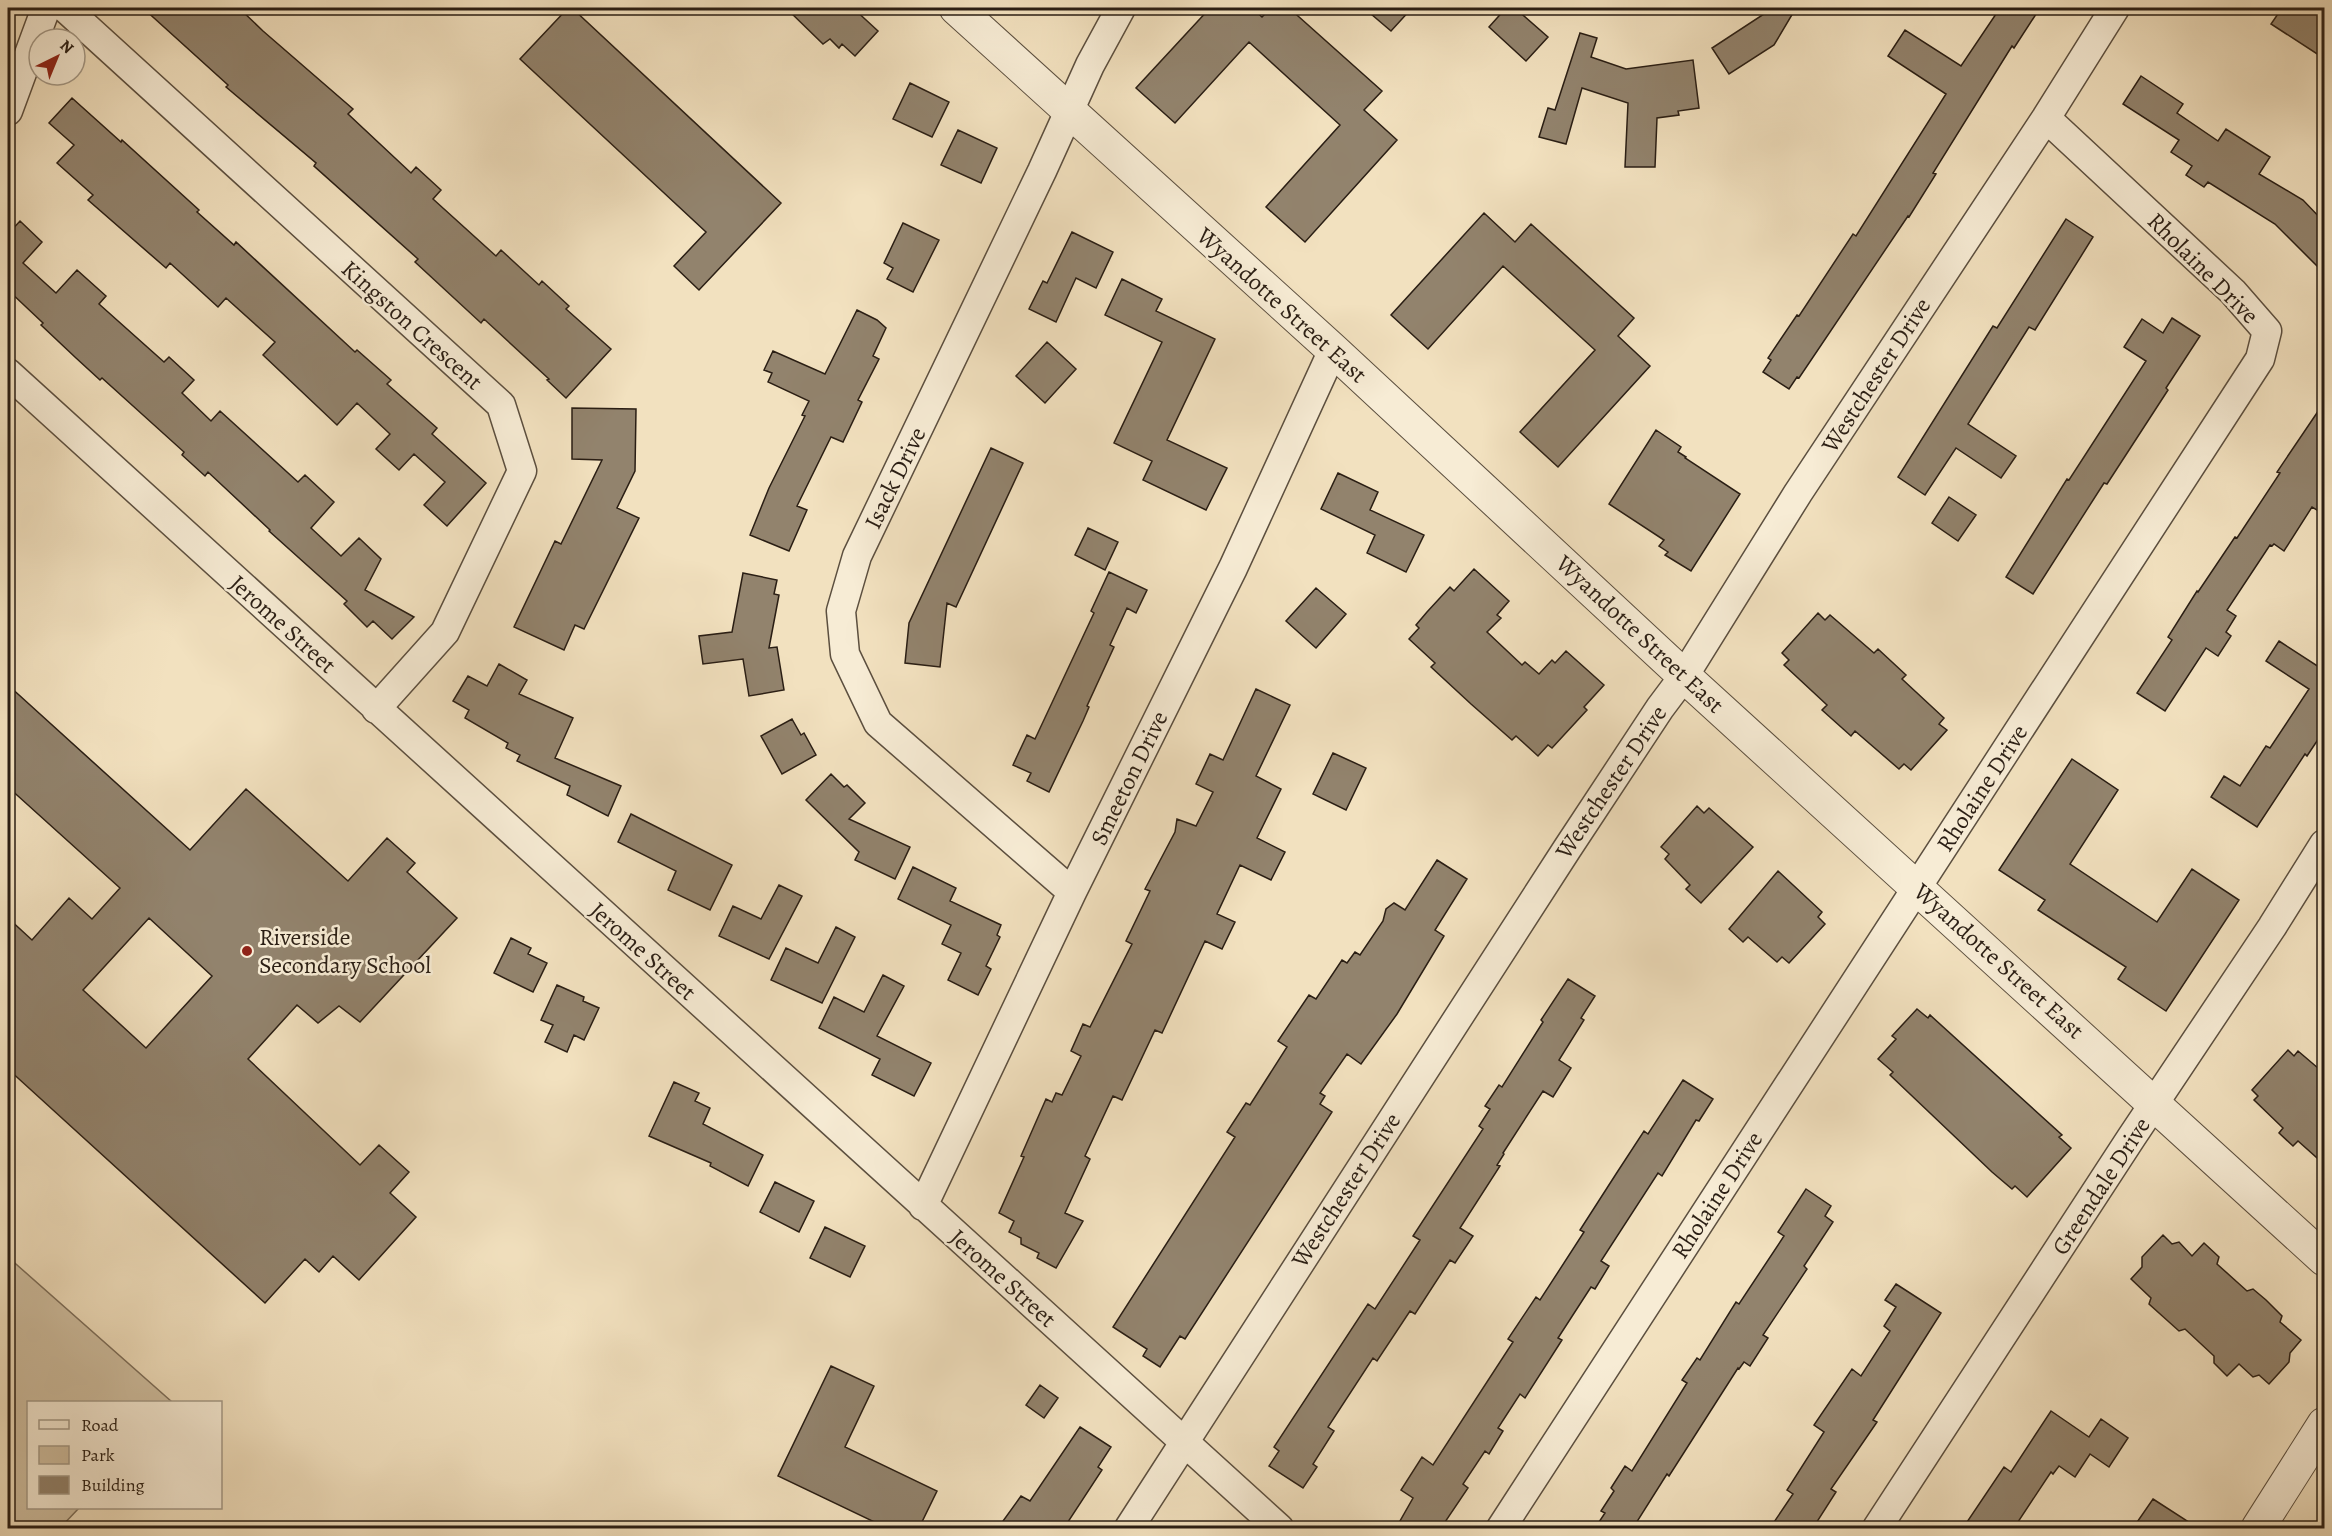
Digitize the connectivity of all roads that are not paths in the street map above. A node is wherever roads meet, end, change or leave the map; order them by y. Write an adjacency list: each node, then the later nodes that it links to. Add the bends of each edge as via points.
1 (46, 8): 6 (street)
2 (65, 8): 12 (street, Kingston Crescent, via 501,405 522,471 445,632)
3 (956, 8): 7 (street, Wyandotte Street East)
4 (1121, 8): 7 (street, Isack Drive)
5 (2115, 8): 8 (street, Westchester Drive)
6 (8, 111)
7 (1070, 112): 9 (street, Wyandotte Street East); 15 (street, Isack Drive, via 857,556 841,611 845,654 878,723)
8 (2046, 118): 11 (street, Westchester Drive, via 1798,493); 14 (street, Rholaine Drive, via 2233,292 2267,331 2260,359)
9 (1333, 350): 11 (street, Wyandotte Street East); 15 (street, Smeeton Drive, via 1233,568)
10 (8, 373): 12 (street, Jerome Street)
11 (1684, 676): 14 (street, Wyandotte Street East); 20 (street, Westchester Drive, via 1567,849)
12 (376, 709): 17 (street, Jerome Street)
13 (2325, 844): 16 (street, Greendale Drive)
14 (1917, 887): 16 (street, Wyandotte Street East); 23 (street, Rholaine Drive)
15 (1072, 892): 17 (street, Smeeton Drive)
16 (2155, 1104): 18 (street, Wyandotte Street East); 24 (street, Greendale Drive)
17 (923, 1206): 20 (street, Jerome Street)
18 (2325, 1259)
19 (2325, 1424): 25 (street)
20 (1184, 1441): 21 (street, Westchester Drive); 22 (street, Jerome Street)
21 (1129, 1528)
22 (1279, 1528)
23 (1501, 1528)
24 (1877, 1528)
25 (2258, 1528)

